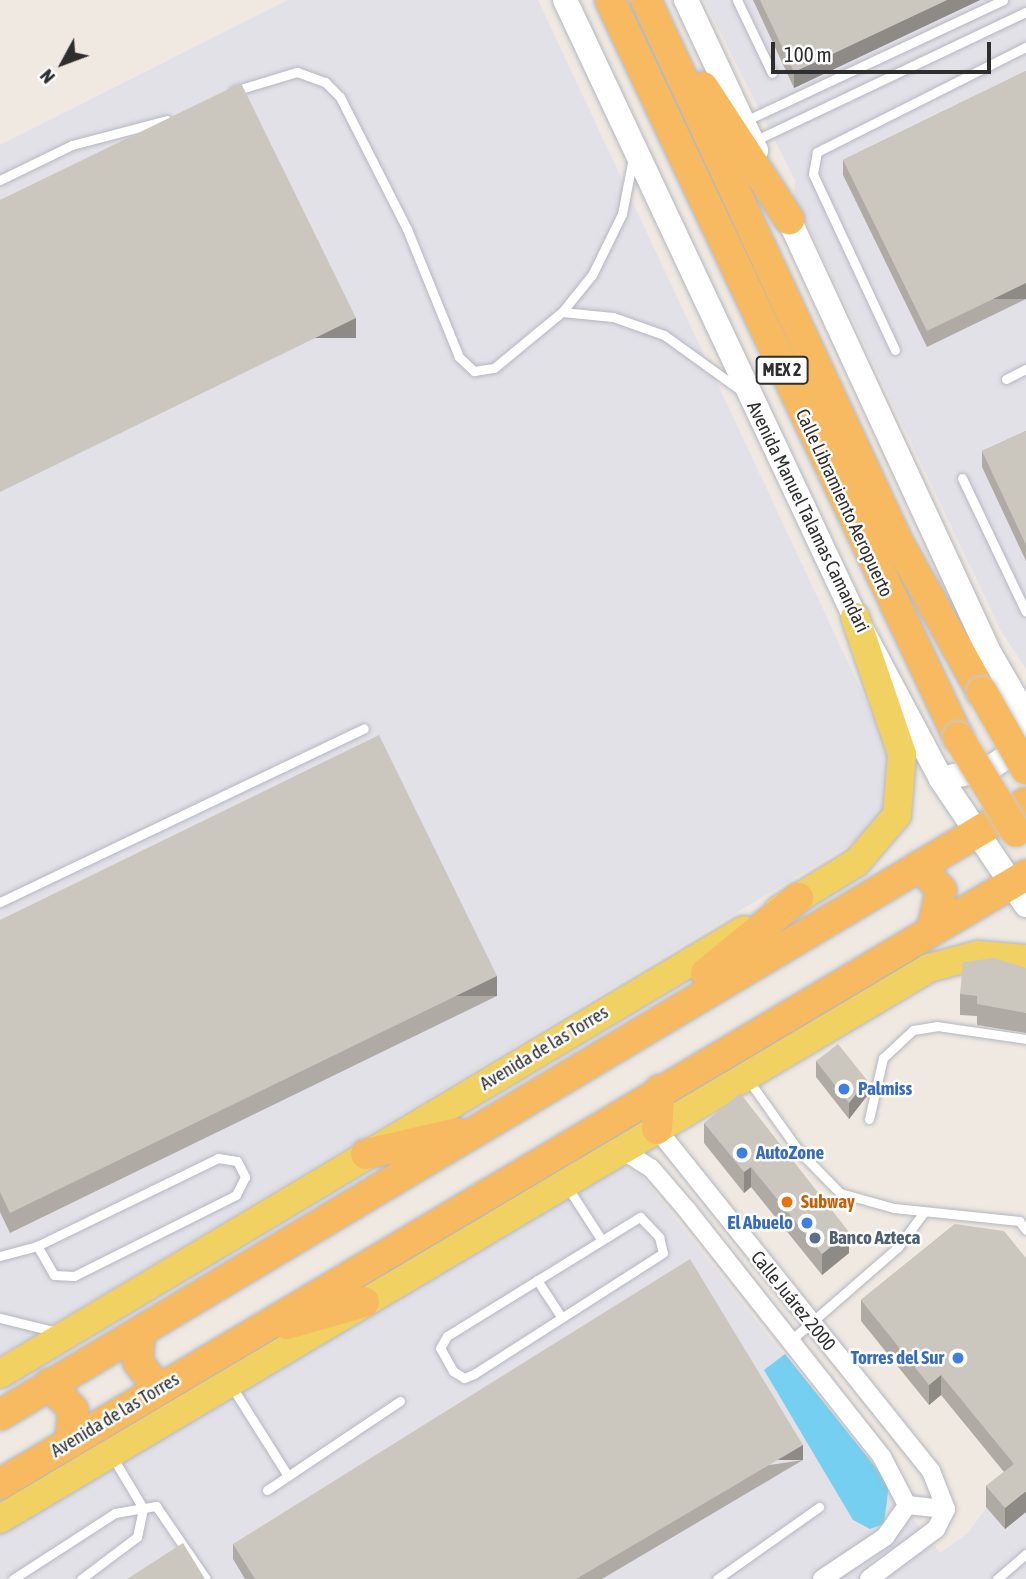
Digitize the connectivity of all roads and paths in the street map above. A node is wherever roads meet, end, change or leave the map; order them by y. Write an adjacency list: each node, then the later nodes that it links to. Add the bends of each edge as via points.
1 (565, 0): 14 (main road, Avenida Manuel Talamas Camandari)
2 (610, 0): 32 (highway, Calle Libramiento Aeropuerto / MEX 2, bridge, via 958,737)
3 (647, 0): 16 (highway); 25 (highway, Calle Libramiento Aeropuerto / MEX 2, via 898,542)
4 (686, 0): 13 (main road)
5 (737, 0): 10 (lane)
6 (1003, 0): 13 (lane)
7 (1022, 0): 8 (lane)
8 (1026, 11): 13 (lane)
9 (1026, 47): 18 (lane, via 817,152 813,174)
10 (772, 73)
11 (223, 95): 17 (lane, via 297,72 325,82 340,97 407,229 459,357 474,371 494,368)
12 (182, 113): 15 (lane, via 72,145)
13 (748, 132): 16 (main road)
14 (635, 149): 17 (lane, via 613,235); 21 (main road, Avenida Manuel Talamas Camandari)
15 (0, 180)
16 (789, 219): 25 (main road)
17 (562, 312): 21 (lane, via 613,317 664,335)
18 (895, 350)
19 (1026, 369): 20 (lane)
20 (1006, 379)
21 (752, 400): 24 (main road, Avenida Manuel Talamas Camandari)
22 (962, 478): 23 (lane)
23 (1026, 612)
24 (855, 617): 29 (main road, Avenida Manuel Talamas Camandari); 35 (main road, Avenida de las Torres, via 902,754 903,791 897,816 876,846)
25 (991, 684): 26 (main road); 28 (highway, MEX 2, bridge)
26 (1025, 706): 29 (main road, via 1022,738 1014,752 967,777)
27 (364, 728): 36 (lane)
28 (1026, 769)
29 (942, 779): 31 (main road, Avenida Manuel Talamas Camandari)
30 (1026, 803): 31 (highway, Avenida de las Torres)
31 (975, 832): 33 (highway, Avenida de las Torres); 34 (main road, Avenida Manuel Talamas Camandari)
32 (1026, 845)
33 (919, 866): 37 (highway, via 942,890); 39 (highway, Avenida de las Torres)
34 (1020, 888): 37 (highway, Avenida de las Torres)
35 (798, 898): 39 (highway); 47 (main road, Avenida de las Torres)
36 (0, 902)
37 (933, 925): 42 (highway, Avenida de las Torres)
38 (1026, 960): 41 (main road, Avenida de las Torres, via 978,955 929,968)
39 (629, 1036): 44 (highway, Avenida de las Torres)
40 (1026, 1039): 43 (lane, via 937,1026 913,1030 883,1058)
41 (746, 1076): 45 (main road, Avenida de las Torres); 49 (lane, via 799,1151 839,1193)
42 (660, 1090): 45 (highway); 61 (highway, Avenida de las Torres)
43 (869, 1119)
44 (485, 1127): 47 (highway); 59 (highway, Avenida de las Torres)
45 (657, 1129): 46 (main road, Avenida de las Torres); 58 (street, Calle Juárez 2000)
46 (622, 1150): 48 (main road, Avenida de las Torres); 62 (street, Calle Juárez 2000, via 661,1178)
47 (366, 1154): 60 (main road, Avenida de las Torres)
48 (566, 1184): 51 (lane); 55 (main road, Avenida de las Torres)
49 (924, 1212): 50 (lane, via 1019,1221); 58 (lane, via 898,1247)
50 (1026, 1230)
51 (601, 1239): 54 (lane); 57 (lane, via 640,1217 665,1249)
52 (37, 1246): 52 (lane, via 218,1158 237,1161 245,1177 236,1195 74,1276 54,1275); 53 (lane)
53 (0, 1256)
54 (537, 1280): 57 (lane); 57 (lane, via 447,1336 440,1348 446,1362 464,1378)
55 (364, 1302): 61 (highway); 64 (main road, Avenida de las Torres)
56 (0, 1318): 60 (lane)
57 (562, 1318)
58 (810, 1323): 62 (lane); 77 (street, Calle Juárez 2000, via 931,1471)
59 (140, 1333): 65 (highway, Avenida de las Torres); 66 (highway, via 138,1362)
60 (66, 1334): 63 (main road, Avenida de las Torres)
61 (246, 1336): 66 (highway, Avenida de las Torres)
62 (790, 1340): 74 (street, Calle Juárez 2000, via 882,1457)
63 (0, 1374)
64 (230, 1382): 70 (main road, Avenida de las Torres); 71 (lane)
65 (49, 1384): 68 (highway, Avenida de las Torres); 69 (highway, via 73,1410)
66 (159, 1389): 69 (highway, Avenida de las Torres)
67 (400, 1401): 71 (lane)
68 (0, 1415)
69 (70, 1443): 72 (highway, Avenida de las Torres)
70 (111, 1453): 76 (lane); 78 (main road, Avenida de las Torres)
71 (288, 1476): 73 (lane)
72 (0, 1484)
73 (267, 1490)
74 (907, 1505): 77 (street); 84 (street, via 886,1537)
75 (819, 1507): 83 (lane)
76 (143, 1508): 80 (lane, via 115,1513); 81 (lane, via 130,1546); 82 (lane, via 165,1512)
77 (946, 1509): 85 (street, via 936,1530)
78 (0, 1519)
79 (1026, 1555): 86 (lane)
80 (13, 1579)
81 (81, 1579)
82 (206, 1579)
83 (717, 1579)
84 (822, 1579)
85 (869, 1579)
86 (997, 1579)

